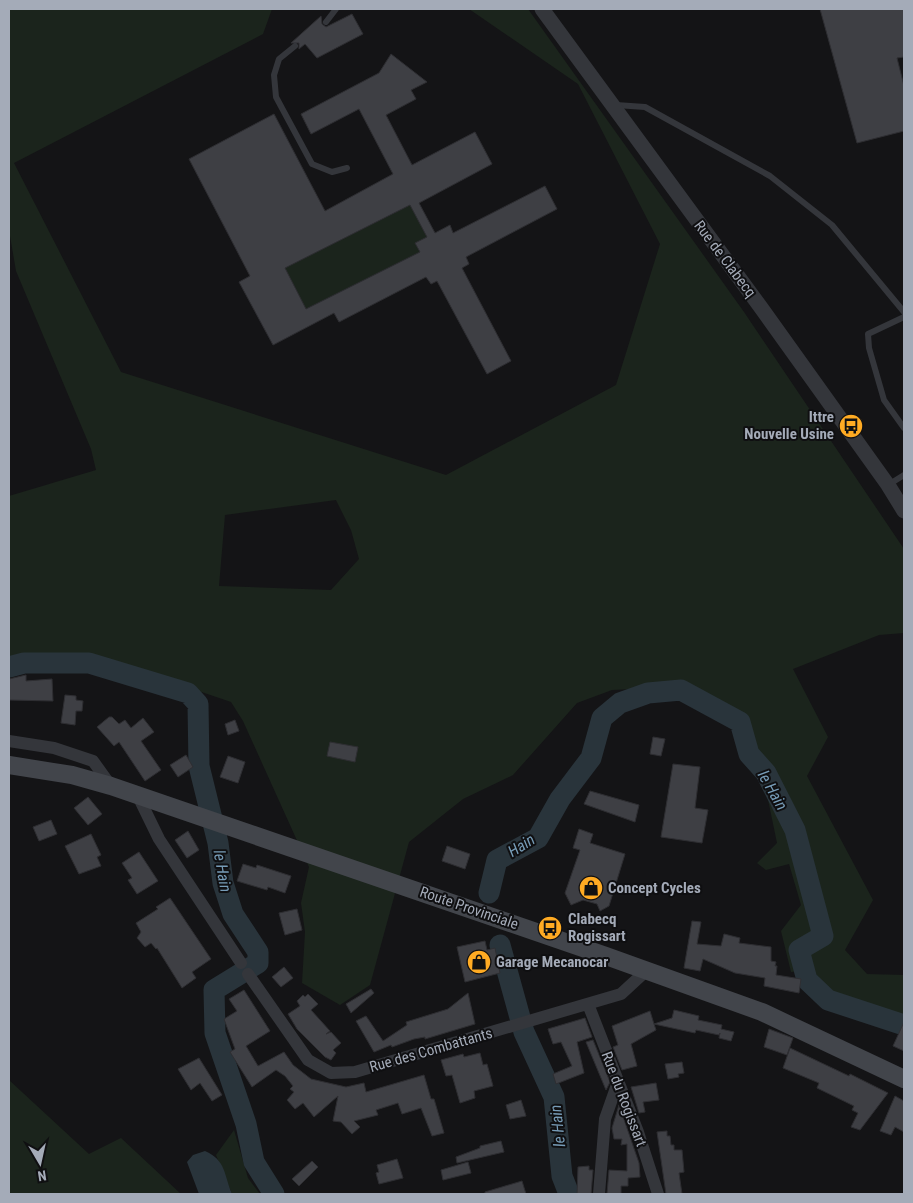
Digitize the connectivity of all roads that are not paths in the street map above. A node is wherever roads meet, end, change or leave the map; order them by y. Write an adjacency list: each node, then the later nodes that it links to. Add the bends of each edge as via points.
1 (336, 9): 3 (lane)
2 (542, 9): 5 (street, Rue de Clabecq)
3 (326, 22)
4 (295, 46): 6 (lane, via 279,60 274,75 276,97 312,164 332,172)
5 (612, 105): 7 (lane, via 645,107 770,176 832,225); 11 (street, Rue de Clabecq)
6 (347, 168)
7 (904, 312)
8 (904, 317): 9 (lane, via 868,334 884,400)
9 (904, 428)
10 (904, 475): 11 (lane)
11 (888, 485): 12 (street, Rue de Clabecq)
12 (904, 511)
13 (9, 741): 15 (street, via 54,748 92,761)
14 (9, 765): 15 (main road, Route Provinciale, via 72,775)
15 (111, 786): 16 (main road, Route Provinciale)
16 (138, 796): 17 (street, via 159,839); 18 (main road, Route Provinciale)
17 (240, 963)
18 (647, 970): 20 (street, Rue des Combattants, via 621,994); 21 (main road, Route Provinciale, via 762,1012)
19 (248, 974): 20 (street, Rue des Combattants, via 308,1060 331,1072 356,1072)
20 (588, 1004): 22 (street, Rue du Rogissart)
21 (904, 1079)
22 (618, 1082): 23 (street, via 605,1119); 24 (street, Rue du Rogissart)
23 (599, 1194)
24 (658, 1194)

